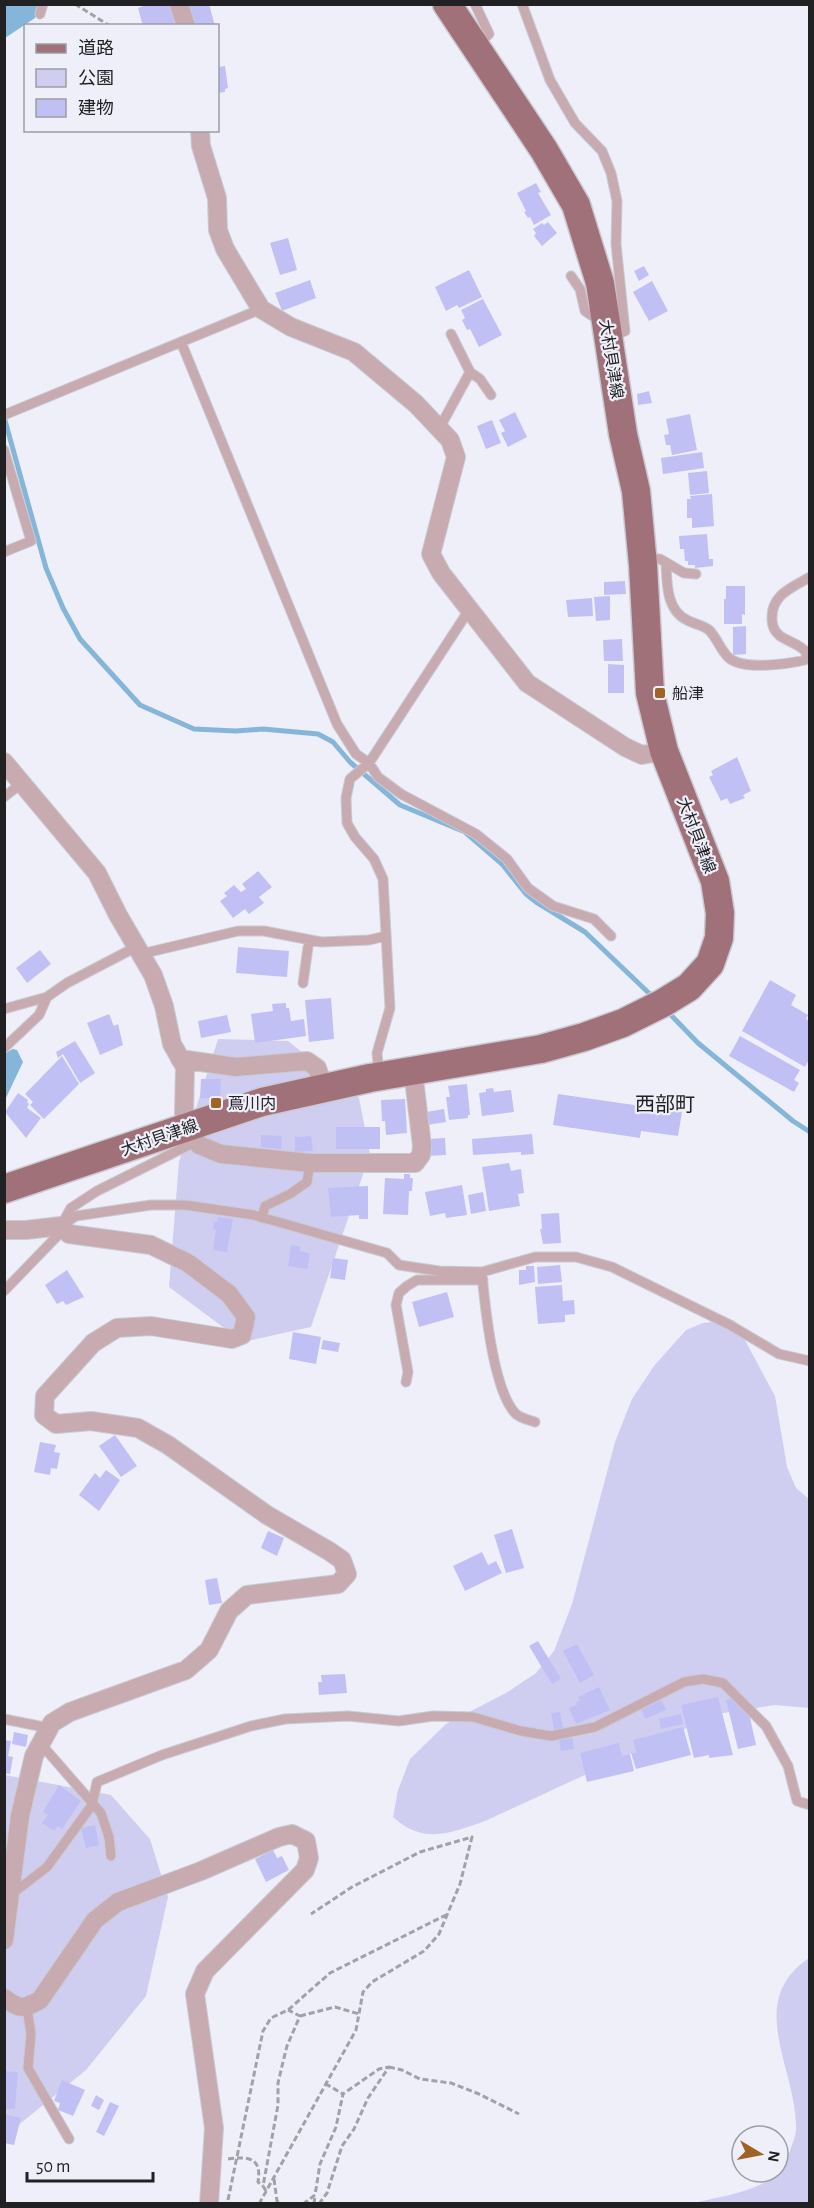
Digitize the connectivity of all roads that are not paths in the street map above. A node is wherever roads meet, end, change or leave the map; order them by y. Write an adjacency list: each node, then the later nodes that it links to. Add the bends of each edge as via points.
1 (179, 4): 5 (street)
2 (447, 4): 6 (main road, 大村貝津線)
3 (475, 4): 6 (lane, via 489,34)
4 (522, 4): 10 (lane, via 550,80 575,123 602,151 611,173 617,201 616,244 625,331)
5 (185, 24)
6 (474, 48): 10 (main road, 大村貝津線, via 544,150 576,205 600,283)
7 (200, 132): 9 (street, via 217,198 218,230)
8 (571, 276): 10 (lane, via 580,289 585,310)
9 (261, 309): 12 (lane); 16 (street, via 291,327 354,352 416,404)
10 (608, 332): 19 (main road, 大村貝津線, via 623,434)
11 (450, 334): 13 (lane)
12 (181, 342): 15 (lane); 25 (lane, via 337,724 356,754)
13 (470, 372): 14 (lane); 16 (lane)
14 (491, 395)
15 (4, 415)
16 (439, 429): 22 (street, via 450,440 456,457 431,554)
17 (4, 450): 18 (lane, via 31,541)
18 (4, 552)
19 (654, 560): 20 (lane); 21 (lane, via 675,612 706,628 728,657 742,664 805,660 807,653 803,647 776,633 772,608 776,599); 23 (main road, 大村貝津線, via 650,693)
20 (696, 574)
21 (810, 577)
22 (470, 610): 23 (street, via 527,683 625,747 642,755); 25 (lane)
23 (664, 751): 37 (main road, 大村貝津線, via 715,881 719,938 710,964 689,987 613,1027 541,1049)
24 (4, 762): 26 (street)
25 (369, 763): 28 (lane, via 350,779 346,823 383,879); 29 (lane, via 378,777 401,794 476,834 507,859 528,888 553,906 594,919)
26 (22, 783): 27 (lane); 31 (street, via 97,873)
27 (4, 797)
28 (386, 936): 30 (lane, via 344,942); 38 (lane, via 390,1008 377,1053)
29 (611, 936)
30 (309, 940): 31 (lane, via 264,931 238,931); 32 (lane)
31 (139, 951): 33 (lane, via 67,983); 36 (street, via 153,975 172,1044)
32 (303, 983)
33 (47, 997): 34 (lane); 35 (lane, via 39,1015)
34 (4, 1009)
35 (4, 1048)
36 (180, 1059): 39 (street, via 236,1067 307,1061 317,1068); 40 (street, via 184,1067 184,1113)
37 (413, 1071): 38 (main road, 大村貝津線); 41 (street, via 422,1146 415,1163)
38 (379, 1076): 39 (main road, 大村貝津線)
39 (324, 1088): 40 (main road, 大村貝津線, via 262,1102)
40 (192, 1134): 41 (street, via 199,1144 221,1154); 42 (main road, 大村貝津線); 44 (lane, via 71,1208)
41 (310, 1163): 43 (lane, via 307,1182 265,1206)
42 (4, 1189)
43 (262, 1218): 44 (lane, via 185,1205 151,1205 76,1216); 46 (lane, via 387,1253 399,1265)
44 (62, 1228): 45 (street); 47 (lane); 52 (street, via 69,1234 151,1245 188,1263 229,1293 246,1317 242,1335 232,1339 151,1326 117,1328 93,1343 45,1396 44,1415 56,1424 92,1421 138,1428 342,1560 347,1574 338,1584 247,1595 229,1611 209,1650 186,1670 70,1712 52,1723)
45 (4, 1230)
46 (482, 1276): 48 (lane, via 535,1257 576,1257 612,1267 730,1325 779,1354); 49 (lane, via 417,1280 399,1293 396,1305 408,1372); 50 (lane, via 486,1316 504,1396 516,1415)
47 (4, 1292)
48 (810, 1361)
49 (406, 1382)
50 (535, 1422)
51 (4, 1719): 52 (lane)
52 (45, 1736): 53 (lane); 56 (street, via 34,1756)
53 (92, 1802): 54 (lane, via 97,1782 162,1755 285,1719 348,1716 399,1721 433,1716 473,1717 551,1736 595,1727 684,1682 703,1679 723,1683 766,1726 788,1766 797,1801); 55 (lane, via 101,1813); 57 (lane, via 47,1866)
54 (810, 1805)
55 (111, 1856)
56 (9, 1871): 57 (street)
57 (8, 1901): 58 (street)
58 (4, 1940)
59 (4, 1998): 60 (street)
60 (27, 2008): 61 (lane, via 31,2034 28,2068); 62 (street, via 40,2000 95,1920 118,1902 279,1837 292,1833 306,1841 309,1858 305,1870 205,1971 195,1994 214,2128)
61 (69, 2139)
62 (209, 2204)

